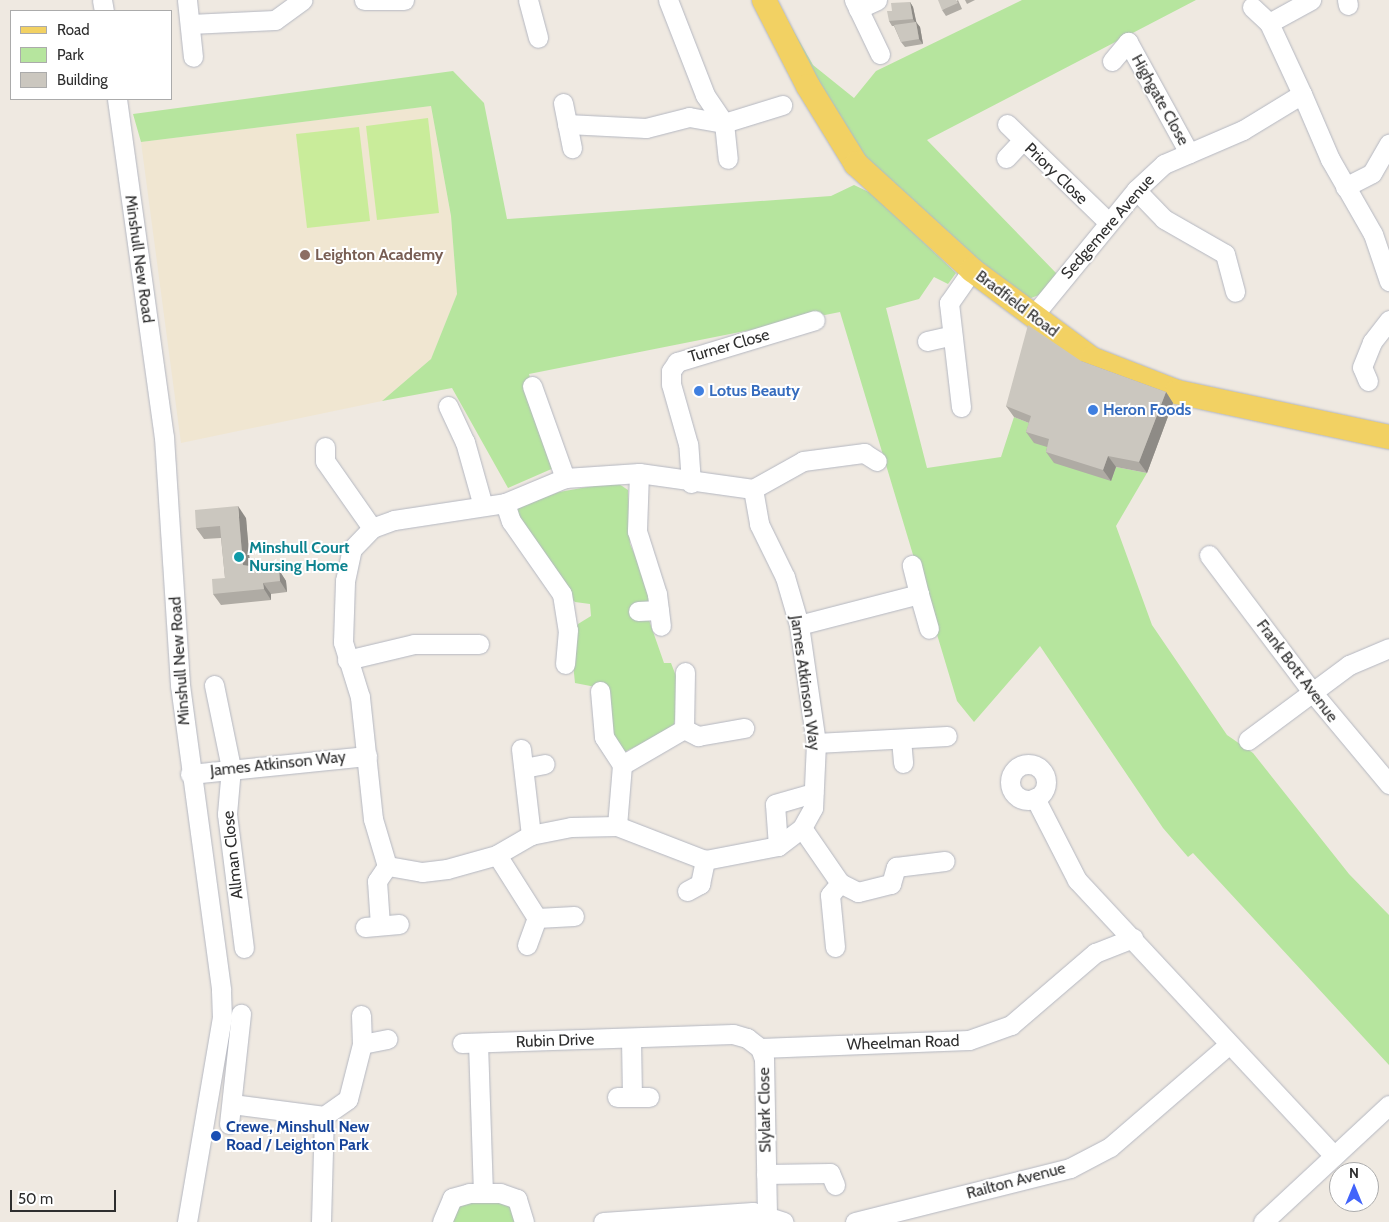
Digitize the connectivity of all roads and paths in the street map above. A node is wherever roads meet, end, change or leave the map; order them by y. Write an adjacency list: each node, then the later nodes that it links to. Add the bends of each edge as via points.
1 (187, 0): 13 (street)
2 (304, 0): 13 (street, via 275,20)
3 (364, 0): 4 (street)
4 (404, 0)
5 (528, 0): 14 (street)
6 (668, 0): 22 (street, via 705,96)
7 (764, 0): 34 (main road, Bradfield Road, via 808,86 856,164)
8 (877, 0): 10 (street)
9 (1311, 0): 12 (street)
10 (856, 5): 15 (street)
11 (1252, 7): 12 (street)
12 (1269, 23): 18 (street)
13 (190, 24): 16 (street)
14 (538, 38)
15 (880, 54)
16 (193, 57)
17 (1112, 61): 28 (street, Highgate Close, via 1128,42)
18 (1302, 94): 28 (street, Sedgemere Avenue, via 1243,130); 31 (street)
19 (117, 100): 83 (street, Minshull New Road, via 164,436)
20 (563, 104): 23 (street)
21 (782, 105): 22 (street)
22 (724, 123): 23 (street, via 689,117 646,128); 30 (street)
23 (566, 124): 27 (street)
24 (1007, 124): 25 (street, Priory Close)
25 (1022, 141): 29 (street); 33 (street, Priory Close)
26 (1389, 144): 31 (street, via 1372,172)
27 (572, 148)
28 (1189, 153): 32 (street, Sedgemere Avenue, via 1164,164)
29 (1006, 158)
30 (728, 159)
31 (1345, 187): 35 (street, via 1374,234)
32 (1136, 190): 33 (street, Sedgemere Avenue); 36 (street, via 1164,219 1225,254)
33 (1108, 222): 37 (street, Sedgemere Avenue)
34 (972, 270): 37 (main road, Bradfield Road); 40 (street, via 950,302)
35 (1389, 281)
36 (1234, 295)
37 (1033, 316): 46 (main road, Bradfield Road, via 1092,359 1146,383)
38 (815, 320): 51 (street, Turner Close, via 677,362 671,371 671,384 688,444)
39 (1389, 320): 42 (street, via 1372,342)
40 (952, 335): 41 (street); 45 (street)
41 (927, 341)
42 (1359, 374)
43 (532, 386): 50 (street)
44 (448, 406): 54 (street, via 465,442)
45 (961, 407)
46 (1389, 437)
47 (320, 457): 55 (street)
48 (877, 461): 52 (street, via 864,452 803,461)
49 (638, 474): 50 (street, James Atkinson Way); 51 (street, James Atkinson Way); 59 (street, via 637,531 660,618)
50 (565, 478): 53 (street, James Atkinson Way)
51 (691, 483): 52 (street, James Atkinson Way)
52 (753, 489): 60 (street, James Atkinson Way, via 759,524 785,577)
53 (505, 503): 54 (street, James Atkinson Way); 65 (street, via 517,529 575,609)
54 (482, 506): 55 (street, James Atkinson Way, via 394,520)
55 (372, 528): 64 (street, James Atkinson Way, via 352,549 345,581 342,632)
56 (1209, 555): 69 (street, Frank Bott Avenue)
57 (912, 565): 58 (street)
58 (919, 594): 60 (street); 61 (street)
59 (638, 611)
60 (799, 625): 75 (street, James Atkinson Way)
61 (929, 629)
62 (479, 644): 64 (street, via 414,644)
63 (1389, 648): 69 (street, via 1348,666)
64 (347, 660): 77 (street, James Atkinson Way, via 360,697)
65 (565, 664)
66 (685, 672): 71 (street)
67 (214, 686): 81 (street, Allman Close, via 227,714)
68 (600, 691): 80 (street, via 604,737)
69 (1313, 693): 74 (street); 84 (street, Frank Bott Avenue)
70 (744, 728): 71 (street, via 698,736)
71 (684, 729): 80 (street)
72 (947, 736): 73 (street)
73 (901, 739): 75 (street); 78 (street)
74 (1248, 740)
75 (816, 743): 85 (street, James Atkinson Way)
76 (521, 749): 82 (street)
77 (367, 756): 81 (street, James Atkinson Way); 94 (street, James Atkinson Way, via 378,848)
78 (903, 763)
79 (545, 764): 82 (street)
80 (622, 765): 87 (street)
81 (231, 768): 83 (street, James Atkinson Way); 101 (street, Allman Close, via 227,814)
82 (524, 768): 89 (street)
83 (190, 774): 122 (street, Minshull New Road, via 222,1017)
84 (1389, 784)
85 (813, 793): 88 (street, James Atkinson Way, via 813,808); 90 (street, via 775,804)
86 (1035, 798): 100 (street, via 1077,880)
87 (617, 826): 89 (street, via 571,826); 92 (street)
88 (802, 828): 90 (street, James Atkinson Way); 95 (street)
89 (531, 836): 91 (street)
90 (778, 846): 92 (street, James Atkinson Way)
91 (496, 855): 94 (street, via 447,869 422,872); 98 (street)
92 (705, 860): 96 (street)
93 (945, 861): 95 (street, via 899,866 891,884 858,892)
94 (387, 866): 99 (street, via 377,881)
95 (840, 883): 103 (street, via 830,895)
96 (699, 890)
97 (574, 916): 98 (street)
98 (536, 918): 102 (street)
99 (381, 925)
100 (1133, 938): 109 (street); 110 (street, Wheelman Road, via 1095,952 1011,1025 969,1040)
101 (247, 940)
102 (527, 945)
103 (835, 947)
104 (241, 1014): 112 (street)
105 (361, 1015): 108 (street)
106 (388, 1039): 108 (street)
107 (631, 1039): 110 (street, Slylark Close, via 733,1034); 111 (street); 119 (street, Rubin Drive, via 470,1043)
108 (362, 1044): 114 (street, via 348,1099)
109 (1228, 1045): 116 (street); 127 (street, Railton Avenue, via 1110,1147 1070,1168)
110 (760, 1048): 117 (street, Slylark Close)
111 (633, 1097)
112 (232, 1104): 114 (street); 115 (street)
113 (1389, 1105): 116 (street)
114 (324, 1116): 123 (street)
115 (229, 1124)
116 (1334, 1156): 128 (street)
117 (766, 1174): 118 (street, via 830,1174); 121 (street, Slylark Close)
118 (835, 1186)
119 (483, 1193): 124 (street, via 452,1198); 125 (street, via 517,1199)
120 (650, 1219): 121 (street); 126 (street)
121 (775, 1219)
122 (187, 1222)
123 (321, 1222)
124 (442, 1222)
125 (524, 1222)
126 (603, 1222)
127 (855, 1222)
128 (1263, 1222)

